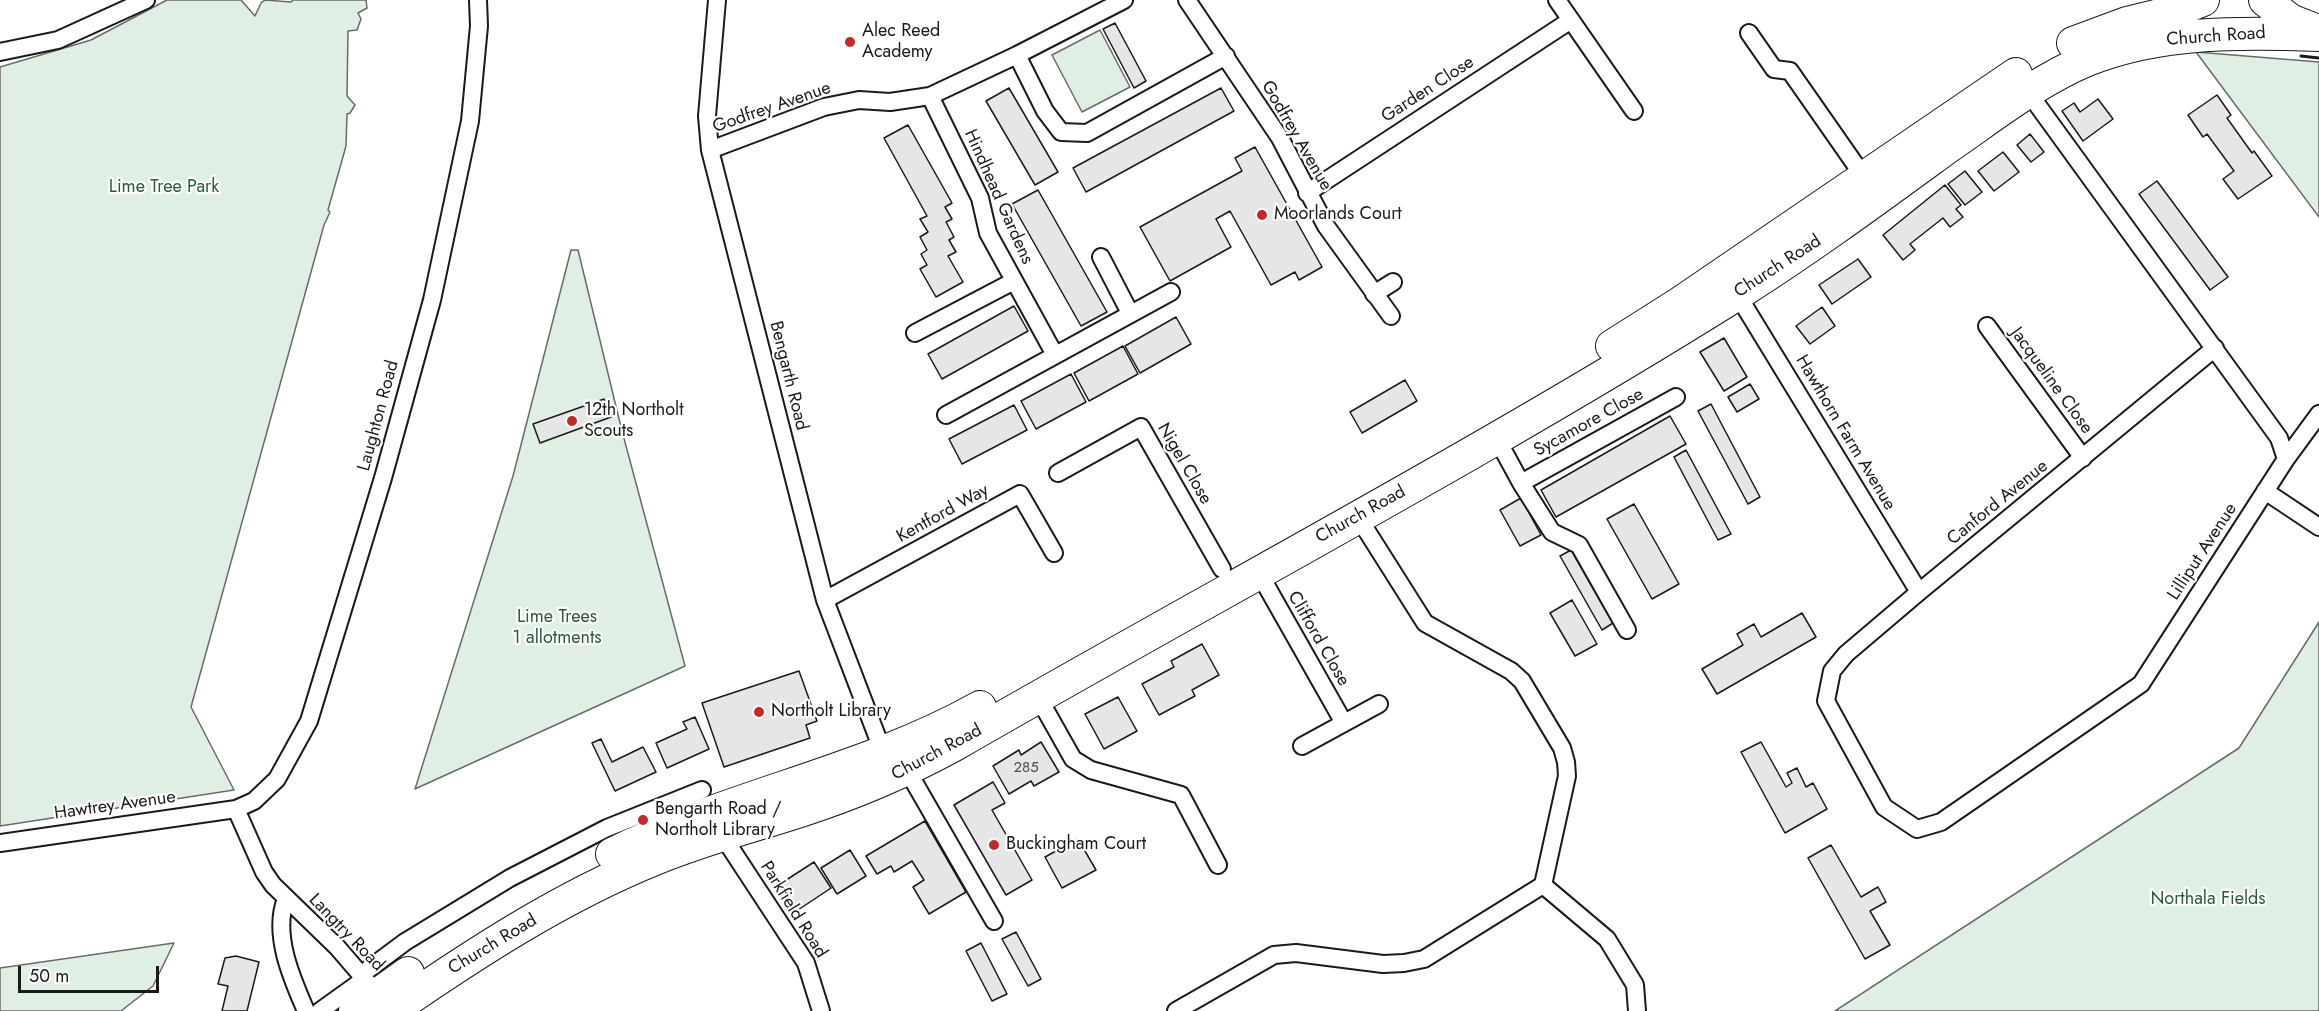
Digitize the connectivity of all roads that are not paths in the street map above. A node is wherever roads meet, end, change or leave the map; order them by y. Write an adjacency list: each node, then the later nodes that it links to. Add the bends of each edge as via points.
1 (146, 0): 12 (street, via 58,40)
2 (478, 0): 58 (street, Laughton Road, via 470,122 432,300 383,478 309,721 277,779 254,801)
3 (717, 0): 18 (street, Bengarth Road, via 707,116)
4 (1124, 0): 13 (street, Godfrey Avenue)
5 (1187, 0): 14 (street, Godfrey Avenue)
6 (1557, 0): 9 (street)
7 (2203, 0): 19 (highway, Church Road, via 2102,32 2048,55)
8 (2265, 0): 11 (highway, via 2290,20)
9 (1571, 20): 17 (street); 20 (street, Garden Close)
10 (1749, 33): 19 (street, via 1774,69 1790,71)
11 (2319, 33): 15 (highway, Church Road, via 2246,33 2141,44 2085,61)
12 (0, 48)
13 (1017, 55): 14 (street, via 1060,132 1087,133); 16 (street, Godfrey Avenue)
14 (1226, 56): 20 (street, Godfrey Avenue, via 1280,138)
15 (2028, 92): 26 (highway, Church Road, via 1812,246); 31 (street)
16 (930, 96): 18 (street, Godfrey Avenue, via 890,102 859,100 824,107); 22 (street, Hindhead Gardens, via 980,198 988,233)
17 (1635, 111)
18 (710, 150): 48 (street, Bengarth Road)
19 (1864, 177): 45 (highway, Church Road, via 1608,349)
20 (1307, 192): 25 (street, Godfrey Avenue)
21 (1101, 257): 27 (street)
22 (1014, 281): 30 (street, Hindhead Gardens); 32 (street, Hindhead Gardens)
23 (1393, 282): 25 (street)
24 (1171, 292): 27 (street)
25 (1374, 294): 28 (street, Godfrey Avenue)
26 (1737, 294): 36 (highway, Church Road); 47 (street, Hawthorn Farm Avenue)
27 (1130, 313): 32 (street)
28 (1391, 316)
29 (1988, 326): 37 (street, Jacqueline Close)
30 (915, 333)
31 (2215, 348): 37 (street, Canford Avenue); 38 (street, via 2279,438)
32 (1056, 355): 35 (street)
33 (1676, 397): 40 (street, Sycamore Close)
34 (2319, 414): 38 (street, Lilliput Avenue)
35 (945, 415)
36 (1497, 439): 40 (street, Sycamore Close); 42 (highway, Church Road)
37 (2083, 458): 47 (street, Canford Avenue)
38 (2286, 459): 41 (street, Lilliput Avenue)
39 (1058, 473): 45 (street, Nigel Close, via 1141,427)
40 (1521, 483): 49 (street, Sycamore Close, via 1552,532 1579,545)
41 (2265, 491): 43 (street); 51 (street, Lilliput Avenue, via 2141,684 1941,822 1917,829 1884,807)
42 (1358, 517): 46 (highway, Church Road); 62 (street, via 1425,623 1512,671 1562,748 1567,776)
43 (2319, 527)
44 (1054, 553): 48 (street, Kentford Way, via 1020,494)
45 (1222, 569): 55 (highway, Church Road, via 974,710)
46 (1259, 573): 50 (highway, Church Road); 53 (street, Clifford Close)
47 (1919, 592): 51 (street, Canford Avenue, via 1846,654 1832,671)
48 (825, 600): 55 (street, Bengarth Road)
49 (1627, 630)
50 (1038, 697): 59 (highway, Church Road, via 907,771 799,812); 61 (street, via 1073,759 1091,770 1181,795)
51 (1826, 701)
52 (1379, 704): 53 (street)
53 (1344, 723): 54 (street)
54 (1302, 746)
55 (883, 752): 65 (highway, Church Road, via 709,813 618,851 486,924)
56 (914, 782): 64 (street)
57 (702, 790): 65 (street, Church Road, via 636,815 554,854 405,942)
58 (236, 809): 60 (street, Hawtrey Avenue); 63 (street, Langtry Road, via 264,872)
59 (722, 835): 65 (highway, Church Road, via 655,858 576,896 488,947); 68 (street, Parkfield Road, via 806,963)
60 (0, 843)
61 (1218, 865)
62 (1543, 885): 69 (street, via 1424,959 1383,964 1296,953 1274,956); 70 (street, via 1607,939 1635,985)
63 (286, 899): 65 (street, Langtry Road); 66 (street, Langtry Road, via 281,921 288,969)
64 (994, 921)
65 (372, 998): 67 (street, Church Road, via 358,983)
66 (306, 1011)
67 (320, 1011)
68 (820, 1011)
69 (1176, 1011)
70 (1637, 1011)

